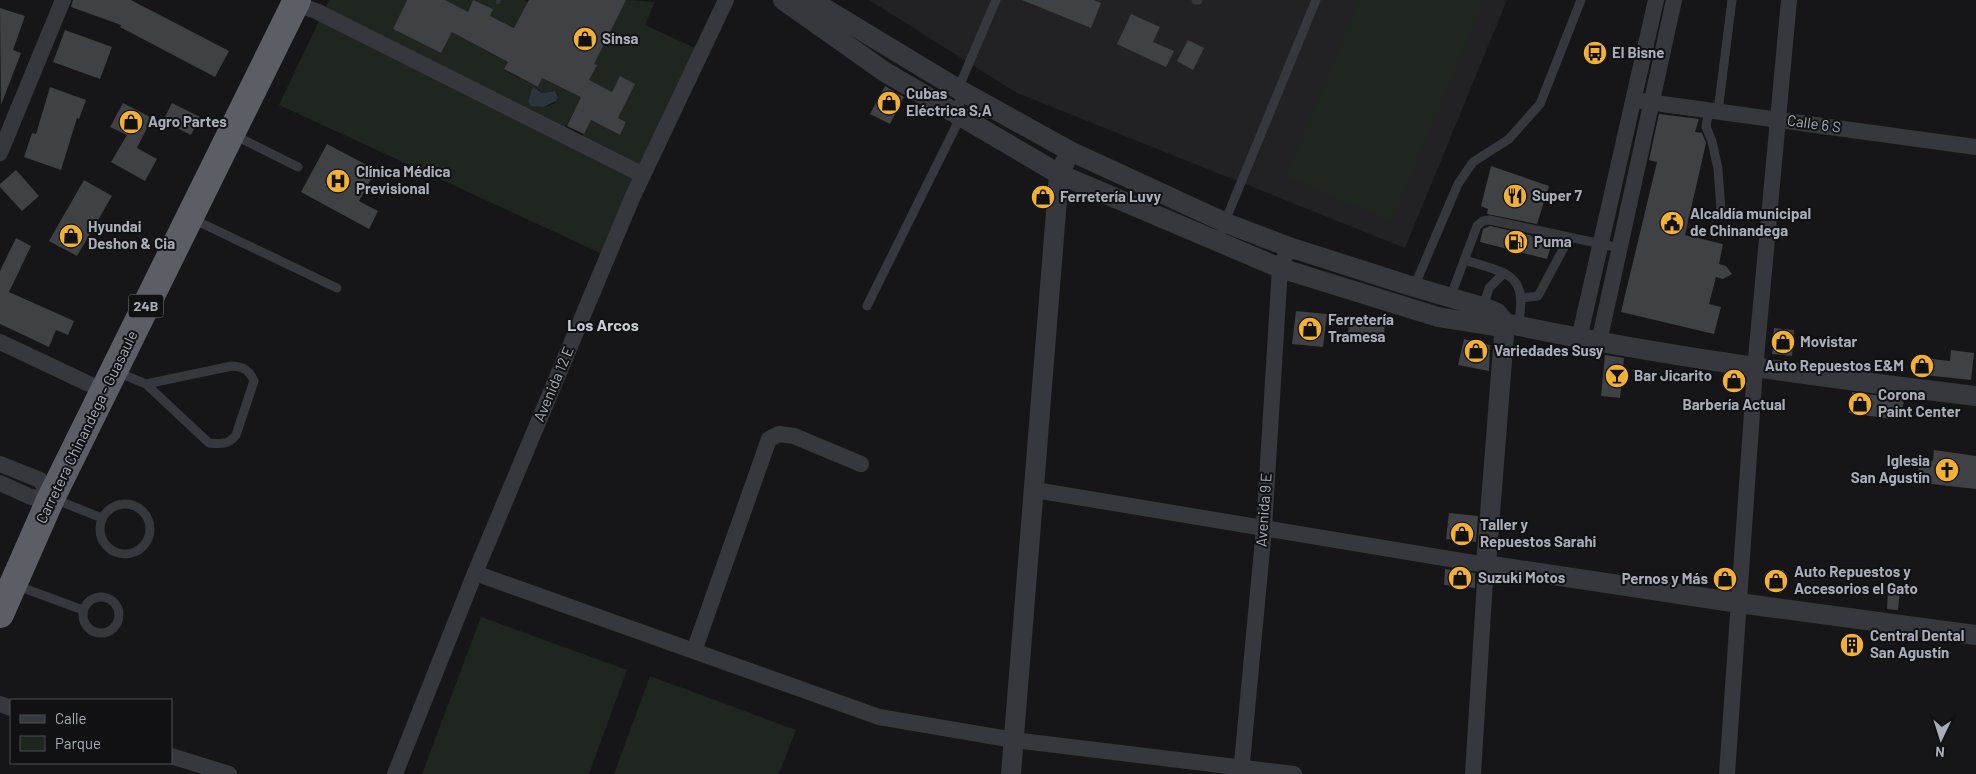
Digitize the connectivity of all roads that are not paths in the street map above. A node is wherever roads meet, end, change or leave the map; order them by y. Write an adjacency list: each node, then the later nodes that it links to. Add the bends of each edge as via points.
1 (63, 0): 22 (street)
2 (726, 0): 25 (street, Avenida 12 E)
3 (783, 0): 17 (street, via 885,72)
4 (811, 0): 13 (street)
5 (996, 0): 13 (lane)
6 (1316, 0): 28 (lane)
7 (1581, 0): 38 (lane, via 1540,104 1509,139 1473,162 1458,184)
8 (1656, 0): 14 (street)
9 (1674, 0): 15 (street)
10 (1732, 0): 16 (lane)
11 (1789, 0): 18 (street)
12 (289, 1): 19 (highway, Carretera Chinandega - Guasaule / 24B); 25 (street, via 316,11); 49 (highway, Carretera Chinandega - Guasaule / 24B)
13 (958, 89): 17 (lane); 21 (street)
14 (1632, 99): 15 (street, Calle 6 S); 31 (street)
15 (1651, 102): 16 (street, Calle 6 S); 33 (street)
16 (1713, 110): 18 (street, Calle 6 S); 26 (lane, via 1706,126 1718,169)
17 (961, 116): 24 (street); 41 (lane)
18 (1776, 118): 20 (street, Calle 6 S); 47 (street)
19 (232, 134): 23 (lane); 27 (highway, Carretera Chinandega - Guasaule / 24B)
20 (1976, 146)
21 (1070, 150): 24 (street); 28 (street)
22 (0, 153)
23 (298, 167)
24 (1059, 174): 30 (street); 55 (street)
25 (643, 175): 60 (street, Avenida 12 E)
26 (1721, 211)
27 (190, 218): 37 (lane); 48 (highway, Carretera Chinandega - Guasaule / 24B)
28 (1226, 223): 30 (lane); 32 (street)
29 (1569, 238): 31 (lane); 34 (lane, via 1483,221 1477,226); 40 (lane, via 1538,296)
30 (1217, 241): 35 (street)
31 (1600, 244): 33 (lane); 44 (street)
32 (1289, 248): 35 (street, Avenida 9 E); 38 (street)
33 (1620, 248): 46 (street)
34 (1465, 260): 36 (lane); 39 (lane)
35 (1280, 268): 43 (street, via 1438,318 1468,324); 58 (street, Avenida 9 E)
36 (1504, 273): 40 (lane, via 1516,282); 42 (lane, via 1489,288)
37 (337, 288)
38 (1414, 288): 39 (street)
39 (1450, 298): 42 (street)
40 (1522, 298): 43 (lane)
41 (867, 306)
42 (1483, 307): 43 (street)
43 (1511, 324): 44 (street); 59 (street)
44 (1579, 339): 46 (street)
45 (0, 342): 49 (street)
46 (1599, 342): 47 (street)
47 (1755, 369): 51 (street); 62 (street)
48 (114, 370): 50 (lane); 56 (highway, Carretera Chinandega - Guasaule / 24B)
49 (89, 384): 56 (highway, Carretera Chinandega - Guasaule / 24B)
50 (146, 384): 50 (lane, via 209,443 222,444 236,435 254,381 250,372 232,366)
51 (1976, 396)
52 (0, 464): 56 (street)
53 (862, 464): 66 (street, via 794,436 779,434 769,439)
54 (0, 483): 56 (street)
55 (1035, 490): 58 (street); 67 (street)
56 (41, 492): 57 (lane); 61 (highway, Carretera Chinandega - Guasaule / 24B)
57 (102, 518): 57 (lane, via 100,534 107,547 121,555 137,552 148,541 150,526 143,512 129,504 114,507)
58 (1264, 528): 59 (street); 69 (street, Avenida 9 E)
59 (1486, 565): 62 (street); 74 (street)
60 (475, 573): 66 (street); 71 (street, Avenida 12 E)
61 (6, 575): 63 (lane); 64 (highway, Carretera Chinandega - Guasaule / 24B)
62 (1739, 603): 65 (street); 75 (street)
63 (83, 610): 63 (lane, via 83,621 91,630 102,634 113,630 120,620 119,608 112,599 100,596 89,600)
64 (0, 614)
65 (1976, 635)
66 (694, 651): 67 (street, via 879,717)
67 (1014, 740): 69 (street); 72 (street)
68 (172, 756): 70 (street)
69 (1242, 770): 73 (street)
70 (229, 774)
71 (395, 774)
72 (1011, 774)
73 (1294, 774)
74 (1473, 774)
75 (1727, 774)

